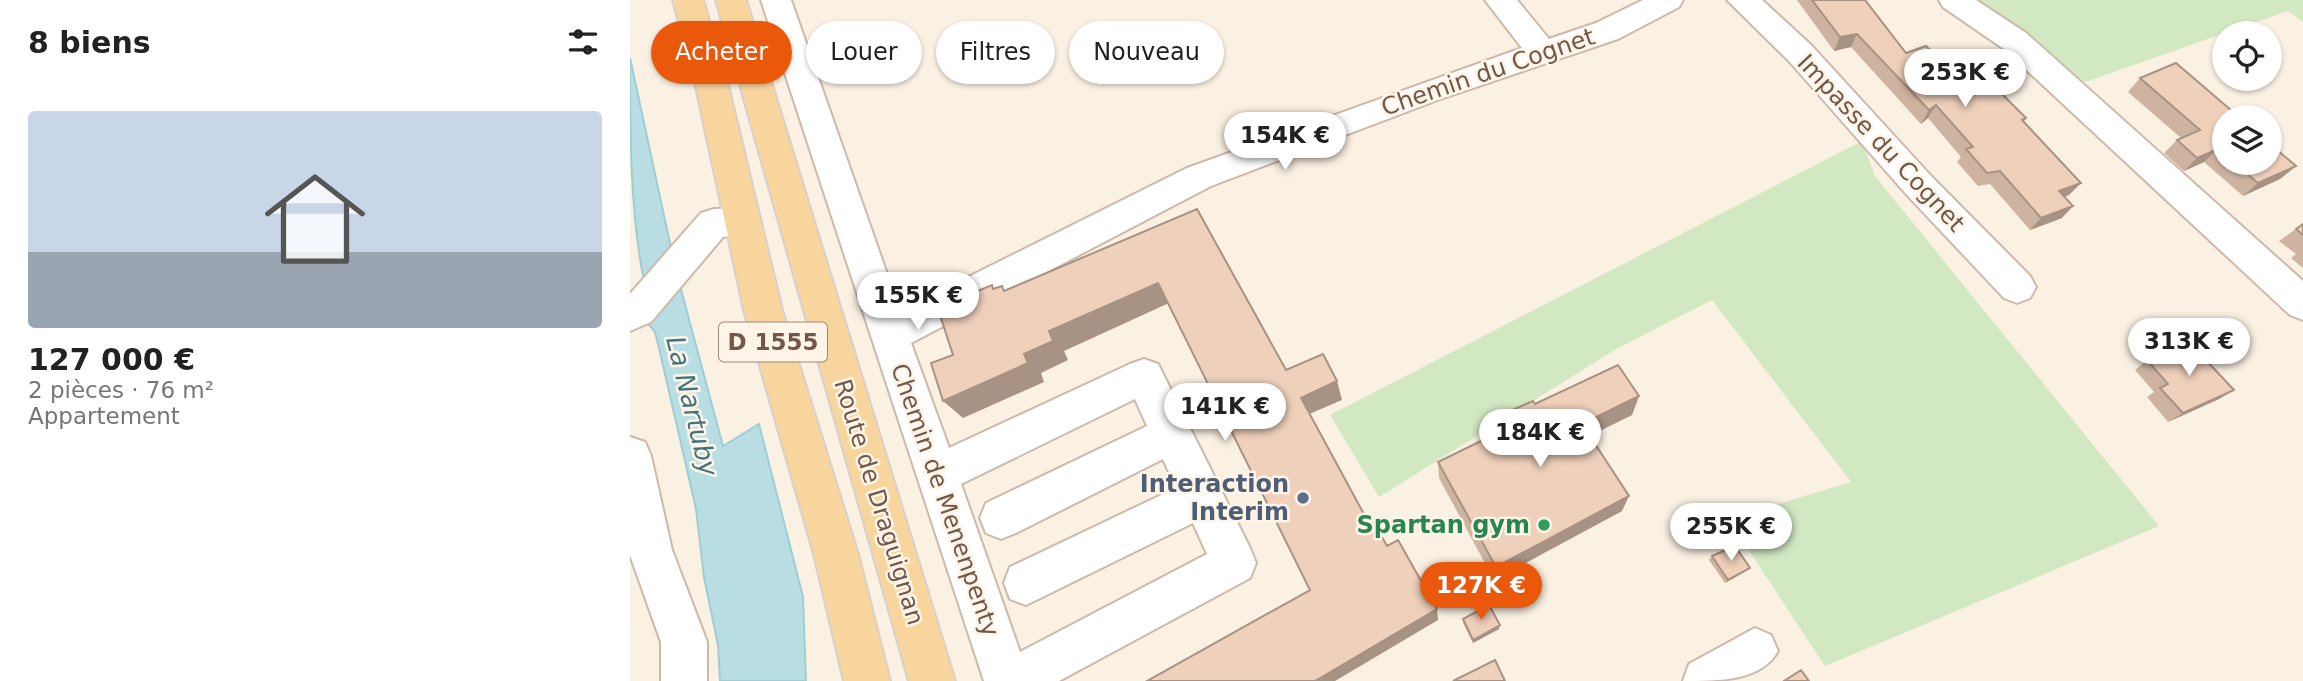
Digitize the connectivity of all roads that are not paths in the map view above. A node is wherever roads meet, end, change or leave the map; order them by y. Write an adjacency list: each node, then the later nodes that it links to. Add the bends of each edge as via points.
1 (688, 0): 9 (main road, D 1555, via 709,72)
2 (731, 0): 23 (main road, Route de Draguignan / D 1555)
3 (776, 0): 13 (street, Chemin de Menenpenty)
4 (1500, 0): 8 (street)
5 (1668, 0): 8 (street, Chemin du Cognet, via 1608,31)
6 (1742, 0): 10 (street, Impasse du Cognet, via 1762,15)
7 (1954, 0): 11 (street, via 2015,41)
8 (1543, 53): 13 (street, Chemin du Cognet, via 1199,177)
9 (726, 225): 12 (street); 22 (main road, D 1555, via 763,310 836,554)
10 (2017, 287)
11 (2303, 304)
12 (634, 313)
13 (888, 336): 16 (street, Chemin de Menenpenty)
14 (1172, 434): 16 (street, via 1144,376); 17 (street); 18 (street)
15 (630, 456): 21 (street, via 650,550 684,642)
16 (936, 475): 24 (street, Chemin de Menenpenty)
17 (1202, 497): 19 (street); 24 (street, via 1234,564)
18 (1001, 518)
19 (1026, 583)
20 (1755, 651): 25 (street)
21 (684, 681)
22 (867, 681)
23 (932, 681)
24 (1010, 681)
25 (1706, 681)

